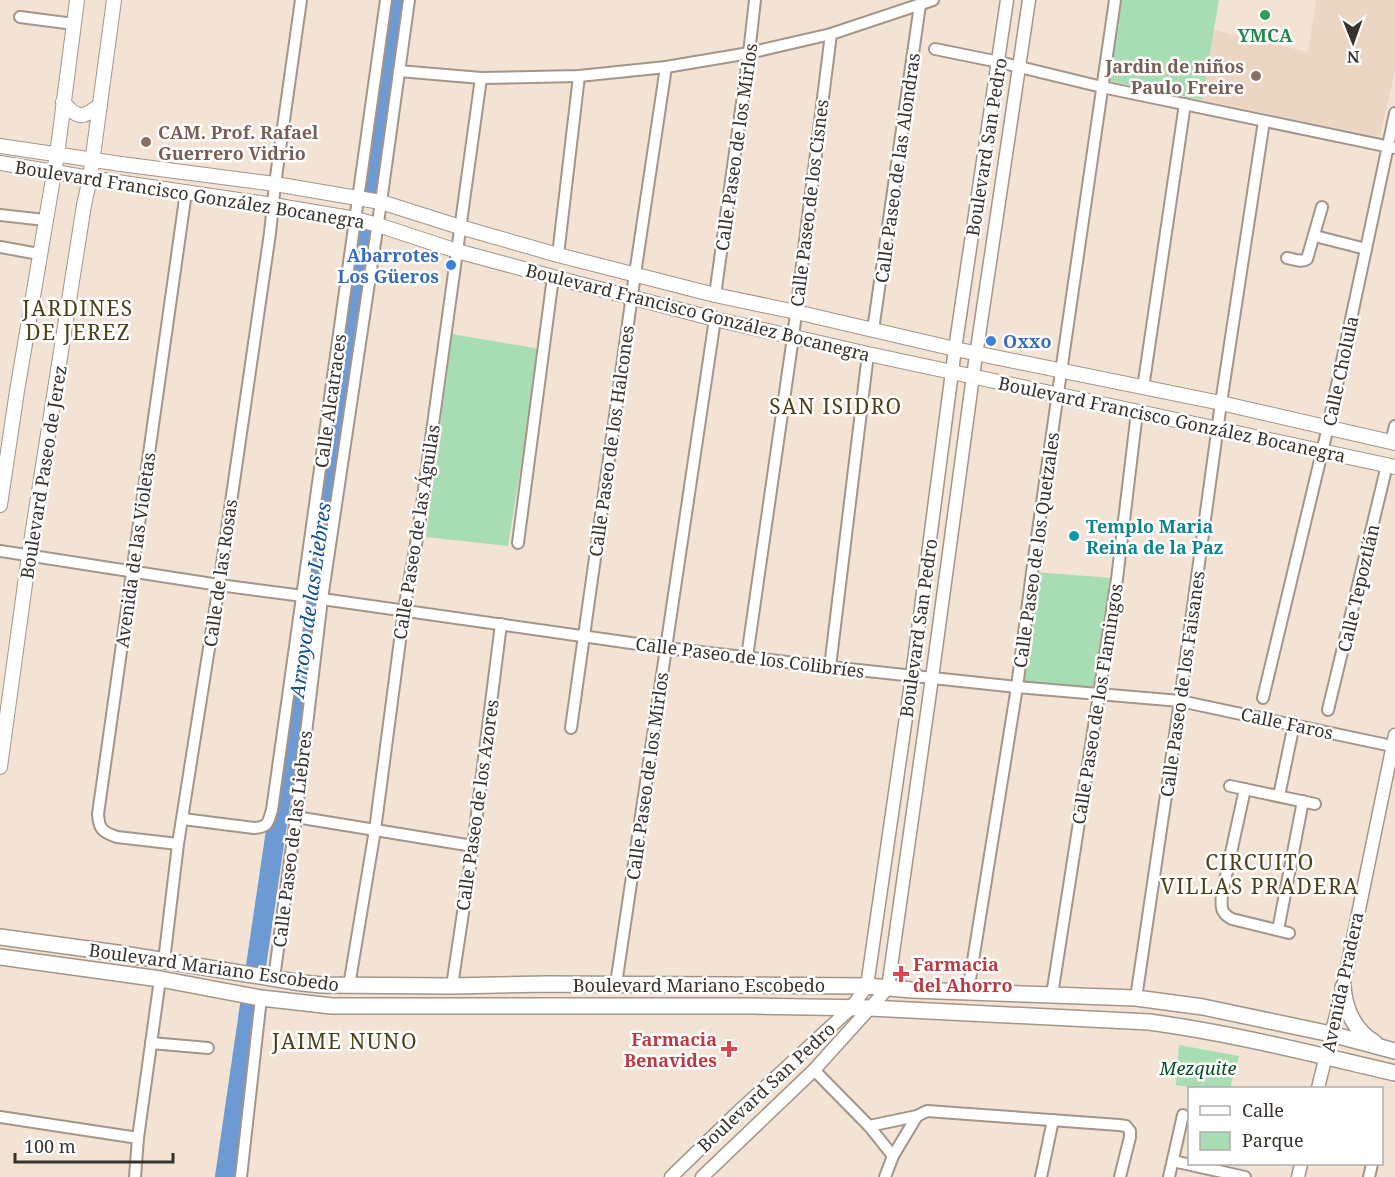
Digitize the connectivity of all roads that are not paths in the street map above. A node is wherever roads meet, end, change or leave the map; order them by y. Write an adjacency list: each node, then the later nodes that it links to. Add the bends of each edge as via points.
1 (77, 0): 13 (main road, Boulevard Paseo de Jerez)
2 (114, 0): 26 (main road, Boulevard Paseo de Jerez)
3 (301, 0): 36 (street, Calle de las Rosas)
4 (387, 0): 38 (street, Calle Alcatraces)
5 (409, 0): 20 (street, Calle Paseo de las Liebres)
6 (755, 0): 16 (street, Calle Paseo de los Mirlos)
7 (933, 0): 11 (street)
8 (1007, 0): 17 (street, Boulevard San Pedro)
9 (1029, 0): 19 (street, Boulevard San Pedro)
10 (1115, 0): 23 (street, Calle Paseo de los Quetzales)
11 (920, 5): 14 (street); 60 (street, Calle Paseo de las Alondras)
12 (20, 17): 13 (street)
13 (74, 24): 24 (main road, Boulevard Paseo de Jerez)
14 (831, 34): 16 (street); 58 (street, Calle Paseo de los Cisnes)
15 (935, 49): 17 (street)
16 (749, 53): 18 (street); 56 (street, Calle Paseo de los Mirlos)
17 (999, 62): 19 (street); 62 (street, Boulevard San Pedro)
18 (666, 67): 21 (street); 54 (street, Calle Paseo de los Halcones)
19 (1019, 67): 23 (street); 64 (street, Boulevard San Pedro)
20 (399, 71): 22 (street); 39 (street, Calle Paseo de las Liebres)
21 (579, 76): 22 (street); 52 (street)
22 (481, 78): 46 (street, Calle Paseo de las Águilas)
23 (1102, 87): 25 (street); 66 (street, Calle Paseo de los Quetzales)
24 (63, 102): 26 (main road, via 78,115 88,114); 31 (main road, Boulevard Paseo de Jerez)
25 (1185, 104): 28 (street); 68 (street)
26 (100, 105): 32 (main road, Boulevard Paseo de Jerez)
27 (1395, 113): 30 (street, Calle Cholula)
28 (1264, 121): 30 (street); 70 (street, Calle Paseo de los Faisanes)
29 (0, 146): 31 (main road, Boulevard Francisco González Bocanegra)
30 (1391, 148): 49 (street, Calle Cholula)
31 (57, 155): 32 (main road, Boulevard Francisco González Bocanegra); 34 (main road, Boulevard Paseo de Jerez)
32 (92, 160): 35 (main road, Boulevard Paseo de Jerez); 36 (main road, Boulevard Francisco González Bocanegra)
33 (0, 163): 34 (main road, Boulevard Francisco González Bocanegra)
34 (54, 172): 35 (main road, Boulevard Francisco González Bocanegra); 44 (main road, Boulevard Paseo de Jerez)
35 (90, 178): 37 (main road, Boulevard Francisco González Bocanegra); 81 (main road, Boulevard Paseo de Jerez)
36 (275, 184): 38 (main road, Boulevard Francisco González Bocanegra); 40 (street, Calle de las Rosas)
37 (186, 192): 40 (main road, Boulevard Francisco González Bocanegra); 82 (street, Avenida de las Violetas)
38 (358, 198): 39 (main road, Boulevard Francisco González Bocanegra); 43 (street, Calle Alcatraces)
39 (381, 202): 45 (street, Calle Paseo de las Liebres); 46 (main road, Boulevard Francisco González Bocanegra)
40 (273, 205): 43 (main road, Boulevard Francisco González Bocanegra); 83 (street, Calle de las Rosas)
41 (1322, 207): 47 (street)
42 (0, 215): 44 (street)
43 (356, 219): 45 (main road, Boulevard Francisco González Bocanegra); 84 (street, Calle Alcatraces)
44 (45, 220): 51 (main road, Boulevard Paseo de Jerez)
45 (378, 225): 50 (main road, Boulevard Francisco González Bocanegra); 85 (street, Calle Paseo de las Liebres)
46 (460, 227): 50 (street, Calle Paseo de las Águilas); 52 (main road, Boulevard Francisco González Bocanegra)
47 (1315, 236): 49 (street); 53 (street, via 1307,259)
48 (0, 247): 51 (street)
49 (1366, 249): 73 (street, Calle Cholula)
50 (457, 251): 55 (main road, Boulevard Francisco González Bocanegra); 86 (street, Calle Paseo de las Águilas)
51 (39, 254): 78 (main road, Boulevard Paseo de Jerez)
52 (558, 255): 54 (main road, Boulevard Francisco González Bocanegra)
53 (1287, 258)
54 (635, 274): 56 (main road, Boulevard Francisco González Bocanegra); 57 (street, Calle Paseo de los Halcones)
55 (553, 277): 57 (main road, Boulevard Francisco González Bocanegra); 79 (street)
56 (715, 295): 58 (main road, Boulevard Francisco González Bocanegra)
57 (632, 299): 59 (main road, Boulevard Francisco González Bocanegra); 88 (street, Calle Paseo de los Halcones)
58 (796, 312): 60 (main road, Boulevard Francisco González Bocanegra); 61 (street, Calle Paseo de los Cisnes)
59 (715, 319): 61 (main road, Boulevard Francisco González Bocanegra); 89 (street, Calle Paseo de los Mirlos)
60 (873, 330): 62 (main road, Boulevard Francisco González Bocanegra)
61 (792, 337): 63 (main road, Boulevard Francisco González Bocanegra); 90 (street, Calle Paseo de los Cisnes)
62 (955, 349): 64 (main road, Boulevard Francisco González Bocanegra); 65 (street, Boulevard San Pedro)
63 (868, 354): 65 (main road, Boulevard Francisco González Bocanegra); 91 (street)
64 (977, 354): 66 (main road, Boulevard Francisco González Bocanegra); 67 (street, Boulevard San Pedro)
65 (952, 371): 67 (main road, Boulevard Francisco González Bocanegra); 92 (street, Boulevard San Pedro)
66 (1062, 371): 68 (main road, Boulevard Francisco González Bocanegra); 69 (street, Calle Paseo de los Quetzales)
67 (973, 376): 69 (main road, Boulevard Francisco González Bocanegra); 93 (street, Boulevard San Pedro)
68 (1143, 388): 70 (main road, Boulevard Francisco González Bocanegra)
69 (1058, 395): 71 (main road, Boulevard Francisco González Bocanegra); 94 (street, Calle Paseo de los Quetzales)
70 (1221, 403): 73 (main road, Boulevard Francisco González Bocanegra); 74 (street, Calle Paseo de los Faisanes)
71 (1137, 412): 74 (main road, Boulevard Francisco González Bocanegra); 95 (street, Calle Paseo de los Flamingos)
72 (1395, 426): 75 (street)
73 (1329, 427): 75 (main road, Boulevard Francisco González Bocanegra); 76 (street, Calle Cholula)
74 (1218, 429): 76 (main road, Boulevard Francisco González Bocanegra); 97 (street, Calle Paseo de los Faisanes)
75 (1393, 443)
76 (1323, 451): 77 (main road, Boulevard Francisco González Bocanegra); 96 (street, Calle Cholula)
77 (1391, 466): 98 (street, Calle Tepoztlán)
78 (0, 505)
79 (518, 543)
80 (0, 551): 81 (street)
81 (29, 555): 82 (street); 102 (main road, Boulevard Paseo de Jerez)
82 (132, 572): 83 (street); 111 (street, Avenida de las Violetas, via 98,823 101,830 117,837)
83 (219, 585): 84 (street); 109 (street, Calle de las Rosas)
84 (303, 596): 109 (street, Calle Alcatraces, via 268,822 254,828)
85 (322, 599): 86 (street, Calle Paseo de los Colibríes); 108 (street, Calle Paseo de las Liebres)
86 (404, 610): 87 (street, Calle Paseo de los Colibríes); 110 (street, Calle Paseo de las Águilas)
87 (501, 624): 88 (street, Calle Paseo de los Colibríes); 112 (street, Calle Paseo de los Azores)
88 (583, 636): 89 (street, Calle Paseo de los Colibríes); 100 (street, Calle Paseo de los Halcones)
89 (666, 648): 90 (street, Calle Paseo de los Colibríes); 120 (street, Calle Paseo de los Mirlos)
90 (747, 657): 91 (street, Calle Paseo de los Colibríes)
91 (830, 667): 92 (street, Calle Paseo de los Colibríes)
92 (912, 676): 93 (street, Calle Paseo de los Colibríes); 122 (street, Boulevard San Pedro)
93 (932, 678): 94 (street, Calle Paseo de los Colibríes); 125 (street, Boulevard San Pedro)
94 (1017, 687): 95 (street, Calle Paseo de los Colibríes); 126 (street, Calle Paseo de los Quetzales)
95 (1099, 694): 97 (street, Calle Paseo de los Colibríes); 127 (street, Calle Paseo de los Flamingos)
96 (1263, 698)
97 (1180, 701): 99 (street, Calle Faros); 129 (street, Calle Paseo de los Faisanes)
98 (1328, 710)
99 (1294, 724): 101 (street, Calle Faros); 105 (street)
100 (571, 728)
101 (1394, 740): 124 (street, Avenida Pradera)
102 (0, 767)
103 (1230, 786): 104 (street)
104 (1245, 789): 105 (street); 113 (street, via 1222,894 1222,911 1232,919)
105 (1279, 796): 106 (street)
106 (1303, 801): 107 (street); 113 (street)
107 (1316, 804)
108 (296, 817): 110 (street); 118 (street, Calle Paseo de las Liebres)
109 (183, 819): 111 (street, Calle de las Rosas)
110 (375, 830): 112 (street); 121 (street, Calle Paseo de las Águilas)
111 (178, 844): 117 (street, Calle de las Rosas)
112 (473, 846): 123 (street, Calle Paseo de los Azores)
113 (1278, 930): 114 (street)
114 (1289, 933)
115 (0, 937): 117 (main road, Boulevard Mariano Escobedo)
116 (0, 957): 119 (main road, Boulevard Mariano Escobedo)
117 (164, 961): 118 (main road, Boulevard Mariano Escobedo)
118 (274, 978): 121 (main road, Boulevard Mariano Escobedo)
119 (160, 979): 128 (main road, Boulevard Mariano Escobedo); 133 (street)
120 (616, 984): 122 (main road, Boulevard Mariano Escobedo); 123 (main road, Boulevard Mariano Escobedo)
121 (349, 986): 123 (main road, Boulevard Mariano Escobedo)
122 (867, 986): 125 (main road, Boulevard Mariano Escobedo); 130 (street, Boulevard San Pedro)
123 (452, 987)
124 (1343, 987): 132 (street, Avenida Pradera); 135 (main road, via 1359,1031)
125 (888, 988): 126 (main road, Boulevard Mariano Escobedo); 131 (street, Boulevard San Pedro)
126 (968, 992): 127 (main road, Boulevard Mariano Escobedo)
127 (1052, 995): 129 (main road, Boulevard Mariano Escobedo)
128 (261, 998): 130 (main road, Boulevard Mariano Escobedo, via 380,1007); 152 (street)
129 (1136, 998): 132 (main road, Boulevard Mariano Escobedo, via 1203,1007)
130 (850, 1008): 131 (main road, Boulevard Mariano Escobedo); 153 (street, Boulevard San Pedro)
131 (870, 1008): 136 (main road, Boulevard Mariano Escobedo, via 1149,1022); 137 (street, Boulevard San Pedro)
132 (1331, 1034): 135 (main road, Boulevard Mariano Escobedo); 136 (street, Avenida Pradera)
133 (152, 1043): 134 (street); 145 (street)
134 (208, 1048)
135 (1390, 1050)
136 (1326, 1057): 138 (main road, Boulevard Mariano Escobedo); 139 (street, Avenida Pradera)
137 (814, 1070): 144 (street); 154 (street, Boulevard San Pedro)
138 (1395, 1073)
139 (1318, 1087)
140 (1183, 1115): 147 (street)
141 (917, 1116): 143 (street, via 927,1111); 144 (street); 146 (street)
142 (0, 1117): 145 (street)
143 (1053, 1120): 156 (street); 157 (street, via 1126,1126 1130,1137)
144 (869, 1126): 146 (street)
145 (138, 1138): 151 (street)
146 (893, 1156): 155 (street)
147 (1173, 1161): 148 (street); 158 (street)
148 (1188, 1164)
149 (1194, 1165): 150 (street)
150 (1232, 1172): 159 (street)
151 (135, 1177)
152 (241, 1177)
153 (671, 1177)
154 (702, 1177)
155 (885, 1177)
156 (1041, 1177)
157 (1120, 1177)
158 (1169, 1177)
159 (1245, 1177)

